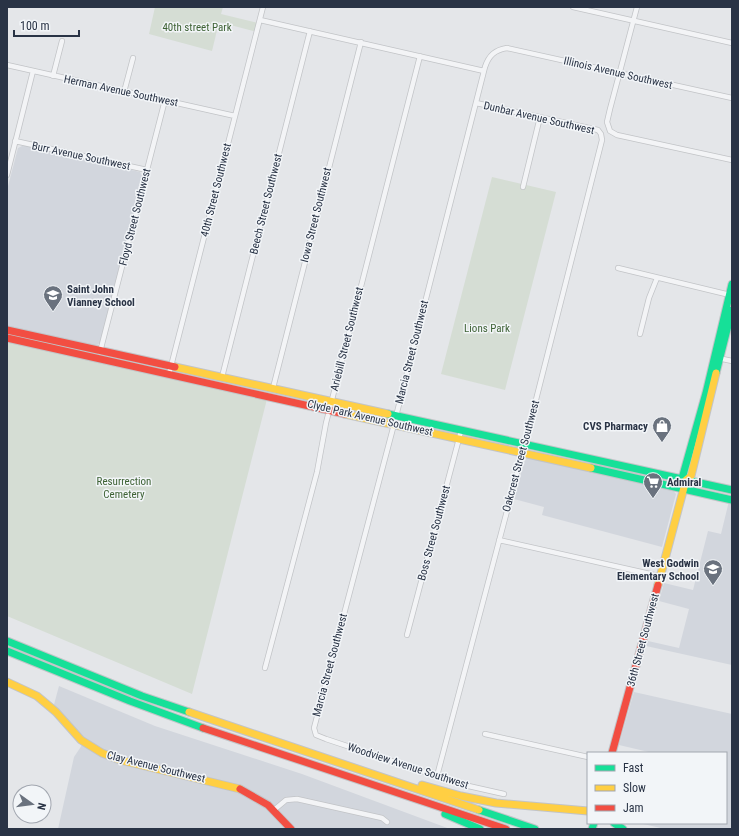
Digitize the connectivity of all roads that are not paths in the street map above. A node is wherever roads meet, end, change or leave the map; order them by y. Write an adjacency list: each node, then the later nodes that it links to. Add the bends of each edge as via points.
1 (263, 7): 4 (street, 40th Street Southwest)
2 (574, 7): 5 (street)
3 (636, 7): 5 (street)
4 (260, 20): 6 (street); 22 (street, 40th Street Southwest)
5 (633, 20): 9 (street); 16 (street)
6 (310, 31): 8 (street); 44 (street, Beech Street Southwest)
7 (62, 41): 17 (street)
8 (361, 42): 11 (street); 45 (street, Iowa Street Southwest)
9 (732, 42)
10 (503, 49): 15 (street, Marcia Street Southwest, via 491,54); 16 (street, Illinois Avenue Southwest)
11 (420, 56): 15 (street); 46 (street, Ariebill Street Southwest)
12 (133, 58): 18 (street)
13 (7, 65): 14 (street, Herman Avenue Southwest)
14 (34, 71): 17 (street, Herman Avenue Southwest); 25 (street)
15 (484, 71): 21 (street, Marcia Street Southwest)
16 (619, 73): 19 (street, Illinois Avenue Southwest); 26 (street, Dunbar Avenue Southwest, via 607,126 610,131)
17 (53, 76): 18 (street, Herman Avenue Southwest)
18 (124, 92): 20 (street, Herman Avenue Southwest)
19 (732, 98)
20 (165, 100): 22 (street, Herman Avenue Southwest); 27 (street, Floyd Street Southwest)
21 (476, 103): 23 (street, Dunbar Avenue Southwest); 48 (street, Marcia Street Southwest)
22 (235, 116): 42 (street, 40th Street Southwest)
23 (540, 117): 24 (street, Dunbar Avenue Southwest, via 598,130); 29 (street)
24 (601, 134): 50 (street, Oakcrest Street Southwest, via 598,156)
25 (15, 142): 27 (street, Burr Avenue Southwest); 28 (street)
26 (732, 160)
27 (146, 170): 38 (street, Floyd Street Southwest)
28 (7, 175)
29 (523, 187)
30 (618, 268): 31 (street)
31 (657, 278): 33 (street); 36 (street)
32 (732, 284): 33 (main road, 36th Street Southwest)
33 (731, 295): 40 (main road, 36th Street Southwest)
34 (732, 310): 40 (main road, 36th Street Southwest)
35 (7, 330): 38 (main road, Clyde Park Avenue Southwest)
36 (640, 334)
37 (7, 338): 39 (main road, Clyde Park Avenue Southwest)
38 (101, 350): 39 (street, Floyd Street Southwest); 42 (main road, Clyde Park Avenue Southwest)
39 (99, 358): 43 (main road, Clyde Park Avenue Southwest)
40 (718, 358): 41 (street); 52 (main road, 36th Street Southwest, via 690,476)
41 (732, 361)
42 (171, 365): 43 (street, 40th Street Southwest); 44 (main road, Clyde Park Avenue Southwest)
43 (169, 374): 47 (main road, Clyde Park Avenue Southwest)
44 (222, 377): 45 (main road, Clyde Park Avenue Southwest)
45 (273, 388): 46 (main road, Clyde Park Avenue Southwest)
46 (332, 401): 47 (street, Ariebill Street Southwest); 48 (main road, Clyde Park Avenue Southwest)
47 (330, 409): 48 (main road, Clyde Park Avenue Southwest); 61 (street, Ariebill Street Southwest, via 317,472)
48 (394, 420): 49 (main road, Clyde Park Avenue Southwest); 63 (street, Marcia Street Southwest)
49 (460, 434): 50 (main road, Clyde Park Avenue Southwest); 51 (main road, Clyde Park Avenue Southwest); 58 (street, Boss Street Southwest)
50 (524, 445): 51 (street, Oakcrest Street Southwest); 52 (main road, Clyde Park Avenue Southwest)
51 (522, 453): 53 (main road, Clyde Park Avenue Southwest); 56 (street, Oakcrest Street Southwest)
52 (686, 480): 53 (main road, 36th Street Southwest); 54 (main road, Clyde Park Avenue Southwest)
53 (684, 489): 55 (main road, Clyde Park Avenue Southwest); 57 (main road, 36th Street Southwest)
54 (732, 490)
55 (732, 500)
56 (499, 540): 57 (street); 68 (street, Oakcrest Street Southwest)
57 (659, 576): 65 (main road, 36th Street Southwest)
58 (407, 635)
59 (7, 641): 67 (main road, via 142,696)
60 (7, 651): 69 (main road, via 162,713)
61 (265, 668)
62 (7, 682): 71 (main road, Clay Avenue Southwest, via 37,696 56,712 78,737 102,753 120,760 238,788 251,793)
63 (314, 732): 68 (street, Woodview Avenue Southwest, via 326,739)
64 (485, 734): 66 (street)
65 (612, 752)
66 (587, 757)
67 (361, 770): 72 (main road, via 488,802); 77 (main road)
68 (437, 776): 70 (street, Woodview Avenue Southwest)
69 (375, 785): 75 (main road); 76 (main road)
70 (504, 794)
71 (274, 810): 73 (street, via 286,800 297,799 382,818); 74 (main road, Clay Avenue Southwest)
72 (587, 811)
73 (387, 822)
74 (291, 829)
75 (480, 829)
76 (506, 829)
77 (535, 829)

